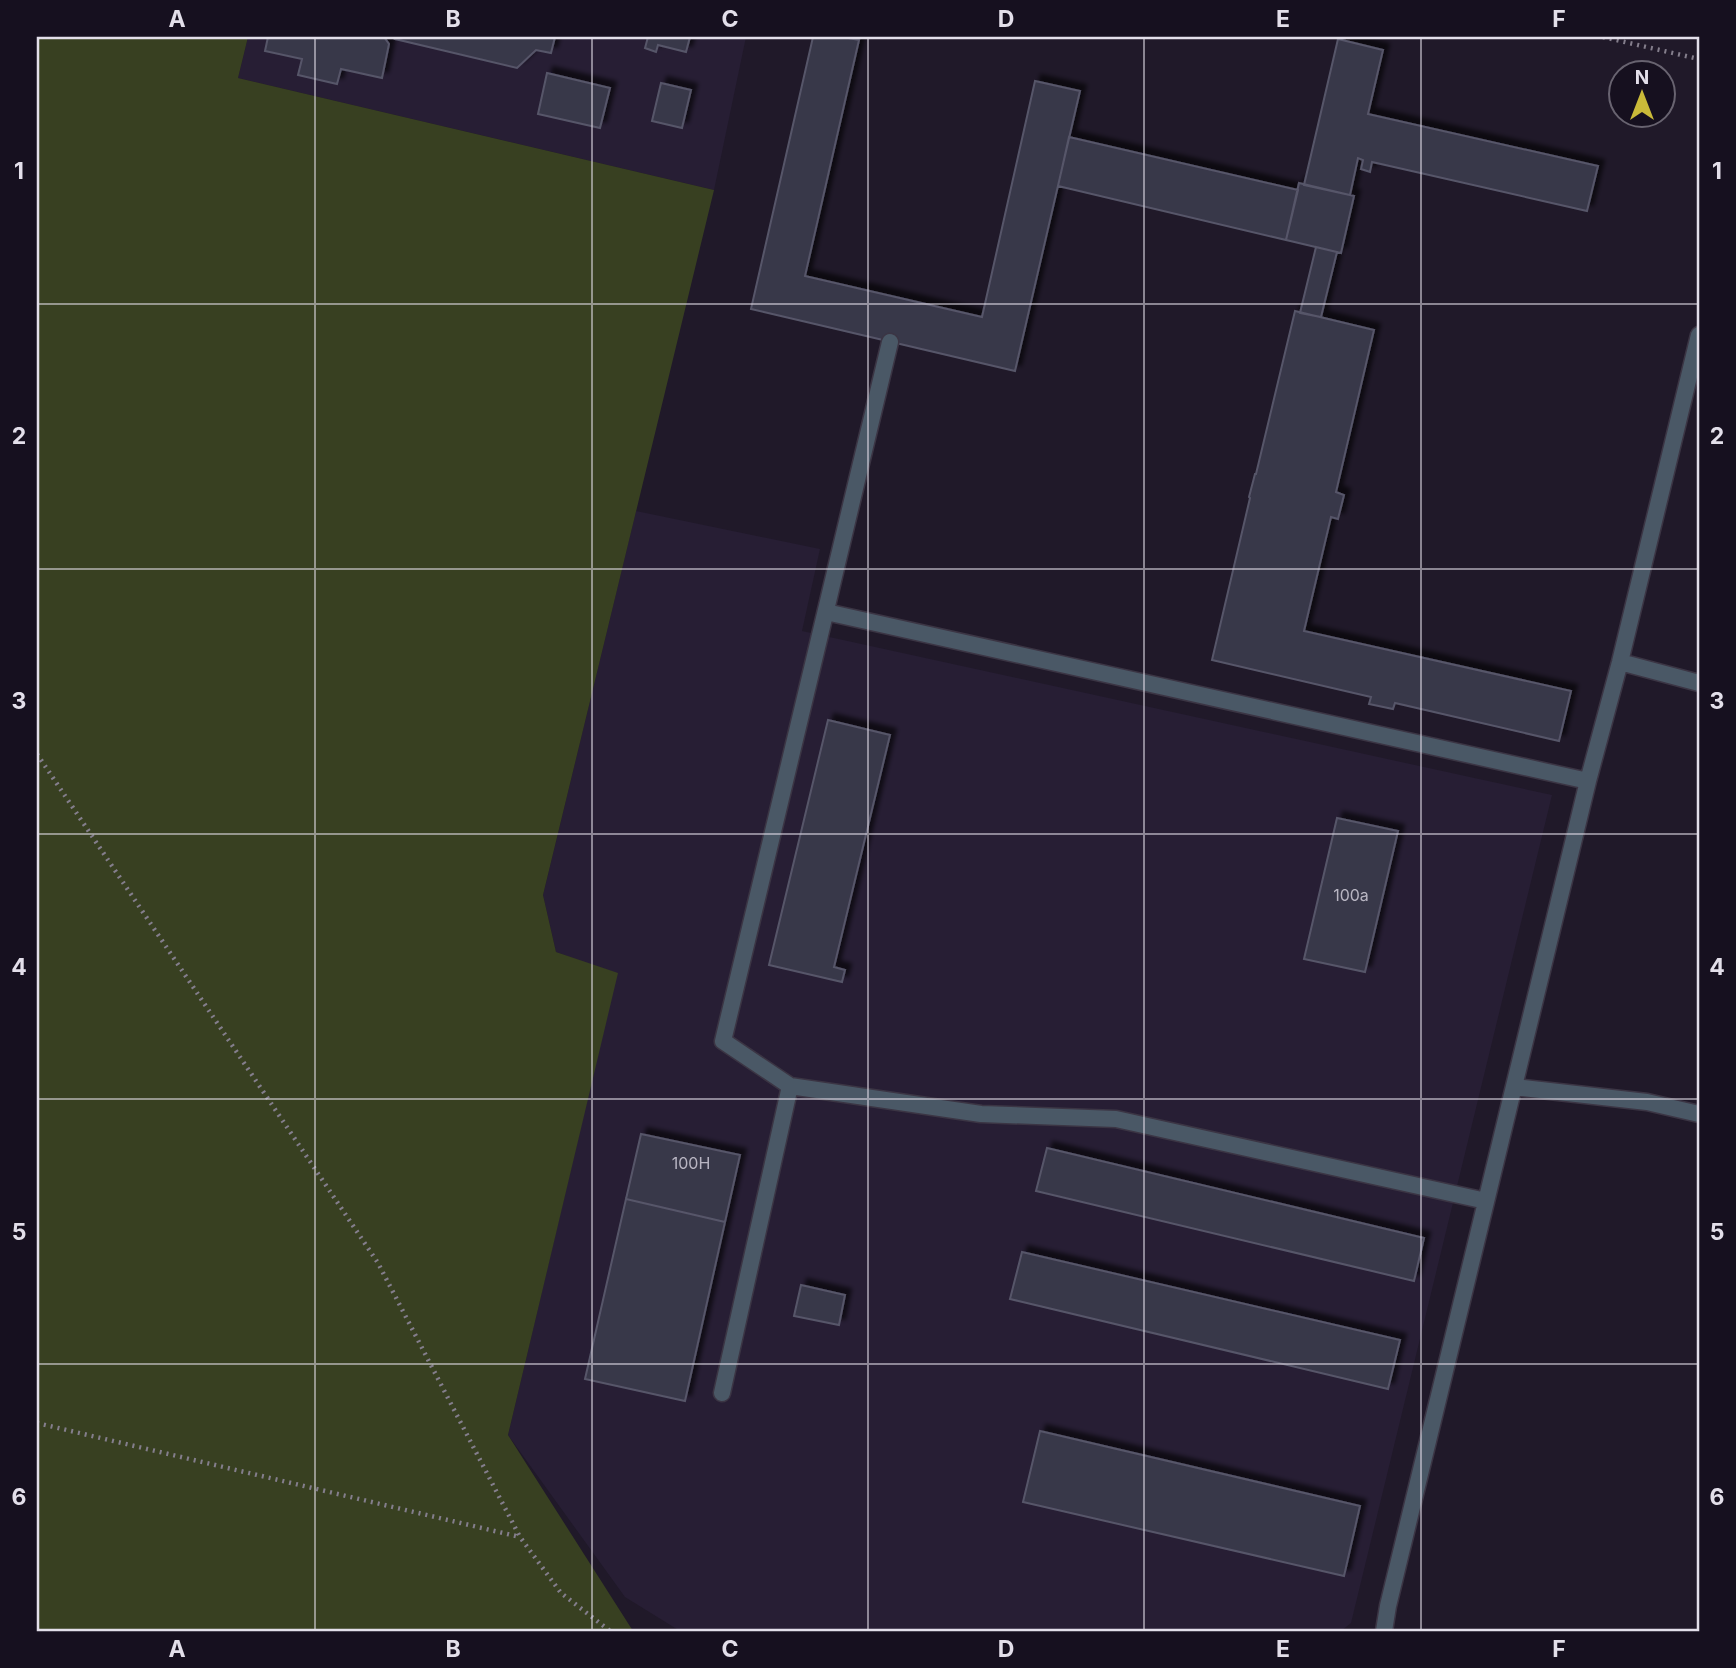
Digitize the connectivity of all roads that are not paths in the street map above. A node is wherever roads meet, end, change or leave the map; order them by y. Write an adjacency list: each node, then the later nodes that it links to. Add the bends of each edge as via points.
1 (1699, 335): 4 (lane)
2 (890, 342): 3 (lane)
3 (826, 612): 6 (lane); 7 (lane, via 723,1041)
4 (1620, 662): 5 (lane); 6 (lane)
5 (1699, 683)
6 (1588, 781): 8 (lane)
7 (790, 1086): 10 (lane, via 981,1114 1116,1119); 11 (lane)
8 (1514, 1087): 9 (lane, via 1647,1102); 10 (lane)
9 (1699, 1114)
10 (1486, 1201): 12 (lane)
11 (722, 1393)
12 (1384, 1631)

